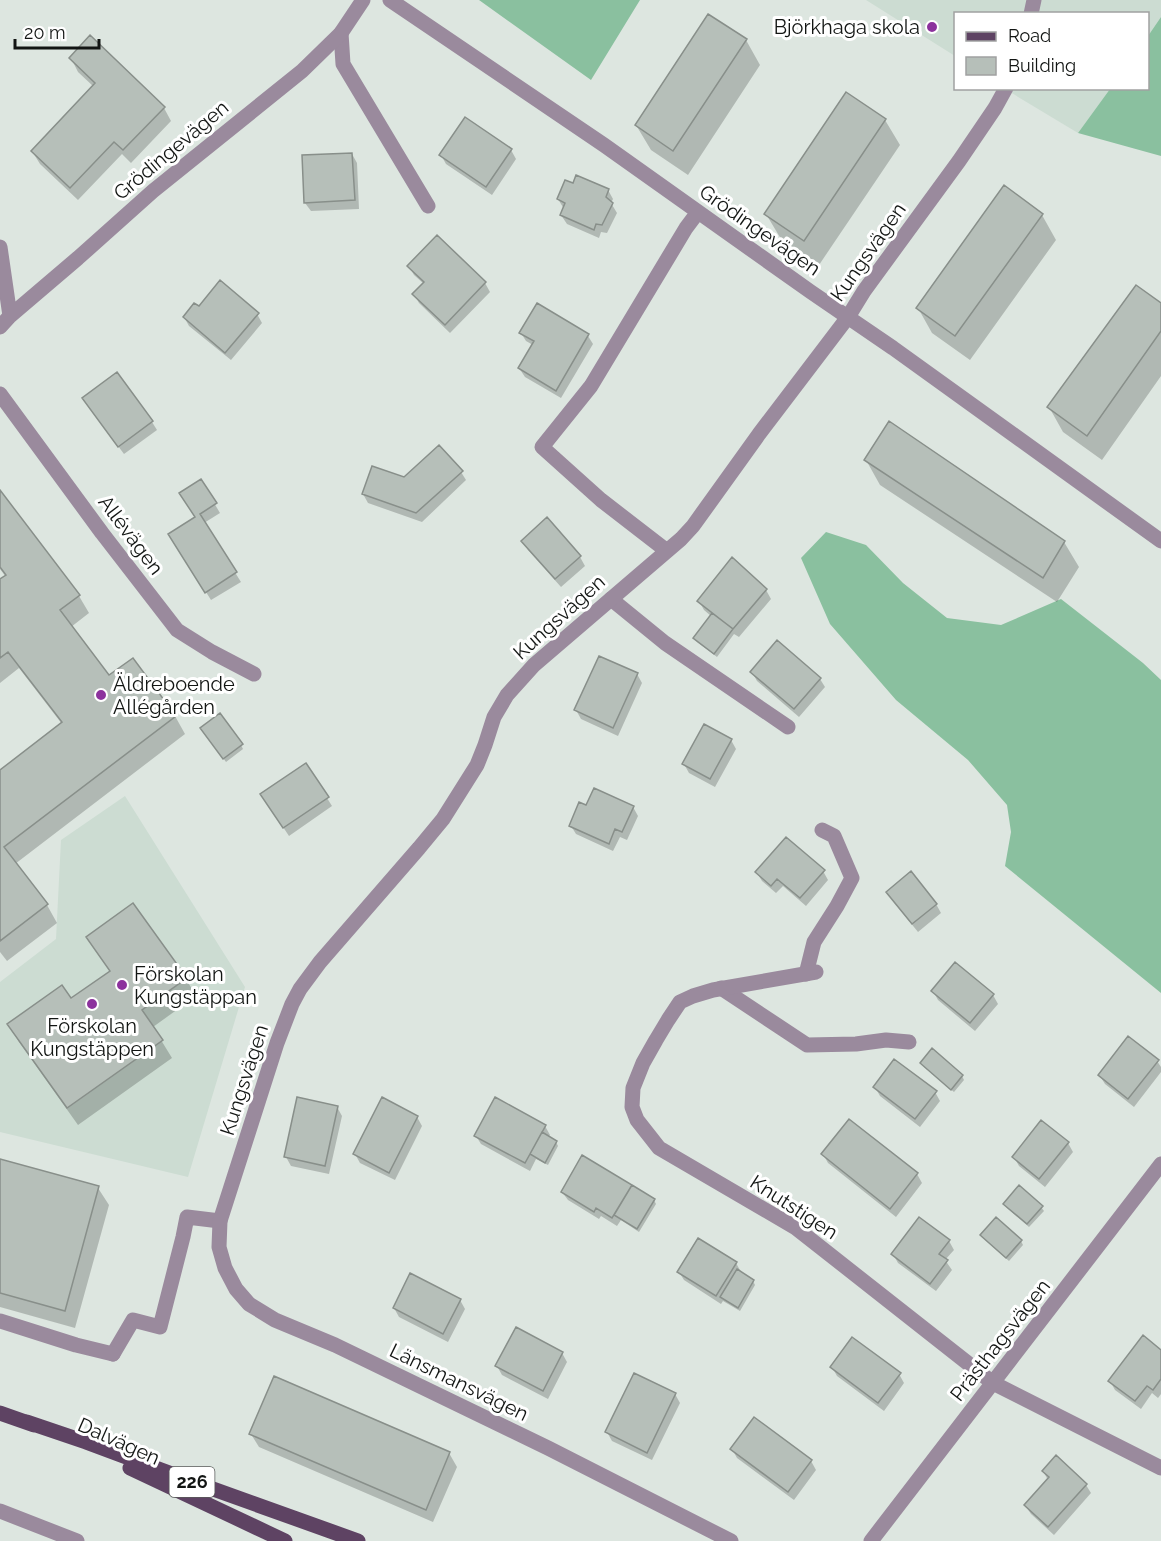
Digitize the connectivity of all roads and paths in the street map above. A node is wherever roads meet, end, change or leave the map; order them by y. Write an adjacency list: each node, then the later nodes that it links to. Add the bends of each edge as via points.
1 (363, 0): 3 (street, Grödingevägen)
2 (390, 0): 6 (street, Grödingevägen)
3 (341, 33): 5 (street, via 343,64); 9 (street, Grödingevägen, via 302,71 153,191)
4 (1005, 90): 8 (street, Kungsvägen)
5 (428, 206)
6 (698, 212): 8 (street, Grödingevägen); 12 (street, via 591,386 542,447 601,501)
7 (0, 247): 9 (street)
8 (848, 317): 11 (street, Grödingevägen); 12 (street, Kungsvägen, via 693,526)
9 (5, 321)
10 (0, 394): 14 (street, Allévägen, via 177,630)
11 (1161, 541)
12 (667, 550): 13 (street, Kungsvägen)
13 (611, 599): 15 (street, via 664,643); 20 (street, Kungsvägen, via 534,665 507,695 494,717 477,765 443,819 300,988)
14 (254, 674)
15 (788, 727)
16 (822, 830): 17 (street, Knutstigen, via 834,836 852,878 814,942 811,973)
17 (721, 988): 18 (street, via 807,1045); 22 (street, Knutstigen, via 680,1002 668,1020 633,1088 632,1107 637,1120 659,1148 796,1228)
18 (909, 1042)
19 (1161, 1164): 22 (street, Prästhagsvägen)
20 (220, 1221): 21 (street, via 187,1217 160,1327 133,1320 113,1354); 30 (street, Länsmansvägen, via 219,1247 225,1268 249,1304)
21 (0, 1321)
22 (993, 1383): 25 (street, Knutstigen); 31 (street, Prästhagsvägen)
23 (0, 1413): 24 (main road, Dalvägen / 226)
24 (27, 1422): 28 (main road, Dalvägen / 226); 29 (main road, 226)
25 (1161, 1468)
26 (0, 1511): 27 (street)
27 (76, 1541)
28 (285, 1541)
29 (358, 1541)
30 (731, 1541)
31 (871, 1541)

